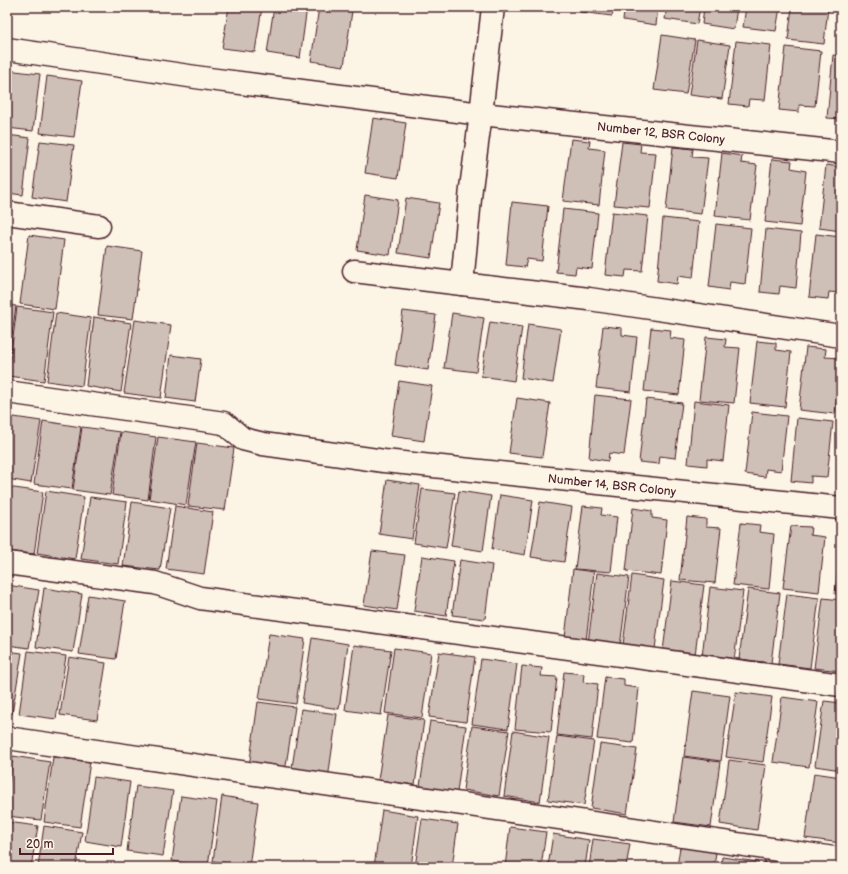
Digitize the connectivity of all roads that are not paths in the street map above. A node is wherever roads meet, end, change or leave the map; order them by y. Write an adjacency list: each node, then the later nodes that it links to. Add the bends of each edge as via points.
1 (493, 7): 3 (street)
2 (7, 49): 3 (street, Number 12, BSR Colony, via 209,79)
3 (481, 114): 4 (street, Number 12, BSR Colony); 8 (street)
4 (841, 152)
5 (7, 213): 6 (street)
6 (98, 226)
7 (354, 271): 8 (street)
8 (462, 284): 9 (street, via 589,299)
9 (841, 336)
10 (7, 392): 11 (street, Number 14, BSR Colony, via 224,423 243,439 263,444 384,461)
11 (841, 508)
12 (7, 563): 13 (street, via 155,583 200,598)
13 (841, 685)
14 (7, 738): 15 (street)
15 (841, 859)

